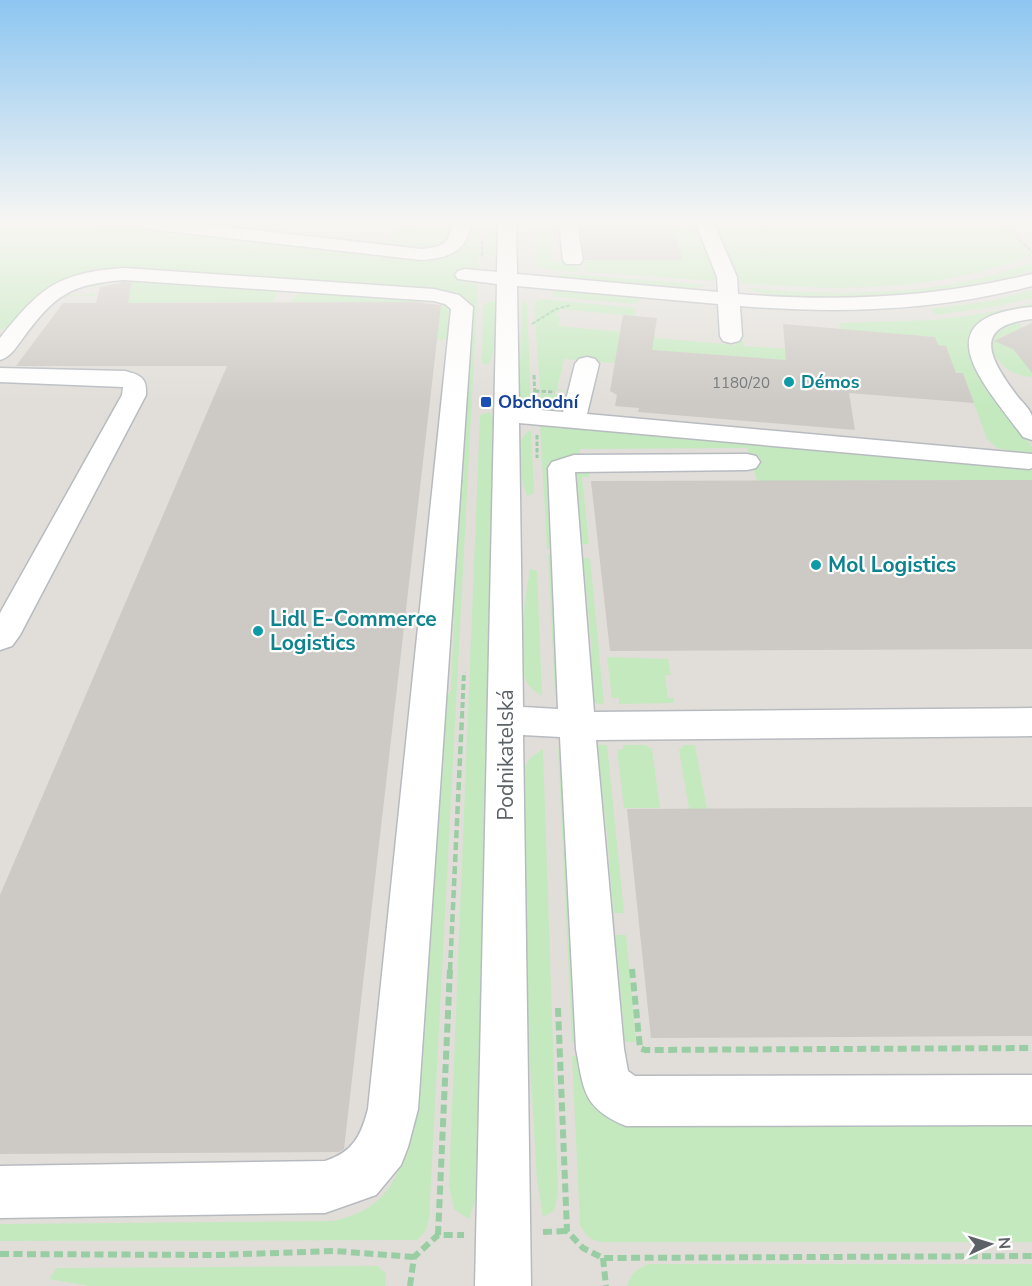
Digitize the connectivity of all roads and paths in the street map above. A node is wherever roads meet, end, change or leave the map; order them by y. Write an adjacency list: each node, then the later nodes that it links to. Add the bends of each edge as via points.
1 (66, 284): 14 (street, via 52,290)
2 (260, 284): 33 (street, via 434,295 452,299 462,307 393,1109 383,1147 358,1177 325,1187)
3 (509, 284): 18 (street, Podnikatelská)
4 (564, 284): 7 (street)
5 (728, 284): 7 (street)
6 (1016, 284): 7 (street, via 965,297 914,303 824,305)
7 (730, 299): 13 (street)
8 (579, 304): 11 (path, via 556,309)
9 (531, 314): 11 (path)
10 (1032, 314): 20 (street, via 994,323 979,338 979,350 987,367)
11 (532, 324): 12 (path)
12 (532, 335)
13 (731, 336)
14 (0, 353)
15 (588, 364): 19 (street)
16 (534, 369): 18 (path)
17 (0, 375): 24 (street, via 124,378 135,384 134,394)
18 (522, 417): 19 (street); 23 (path); 26 (street, Podnikatelská)
19 (573, 421): 21 (street)
20 (1032, 432)
21 (1029, 461)
22 (747, 462): 28 (street, via 574,463 561,468)
23 (538, 470)
24 (0, 638)
25 (464, 667): 36 (path, via 438,1235)
26 (506, 721): 28 (street); 39 (street, Podnikatelská)
27 (1032, 722): 28 (street)
28 (577, 726): 32 (street, via 600,1049 607,1085 626,1101)
29 (632, 964): 31 (path, via 640,1048 645,1050)
30 (558, 1002): 37 (path, via 567,1231 584,1248)
31 (1032, 1048)
32 (1032, 1100)
33 (0, 1192)
34 (0, 1254): 36 (path, via 335,1251)
35 (1032, 1256): 37 (path)
36 (414, 1257): 38 (path)
37 (603, 1258): 40 (path)
38 (410, 1286)
39 (503, 1286)
40 (606, 1286)

